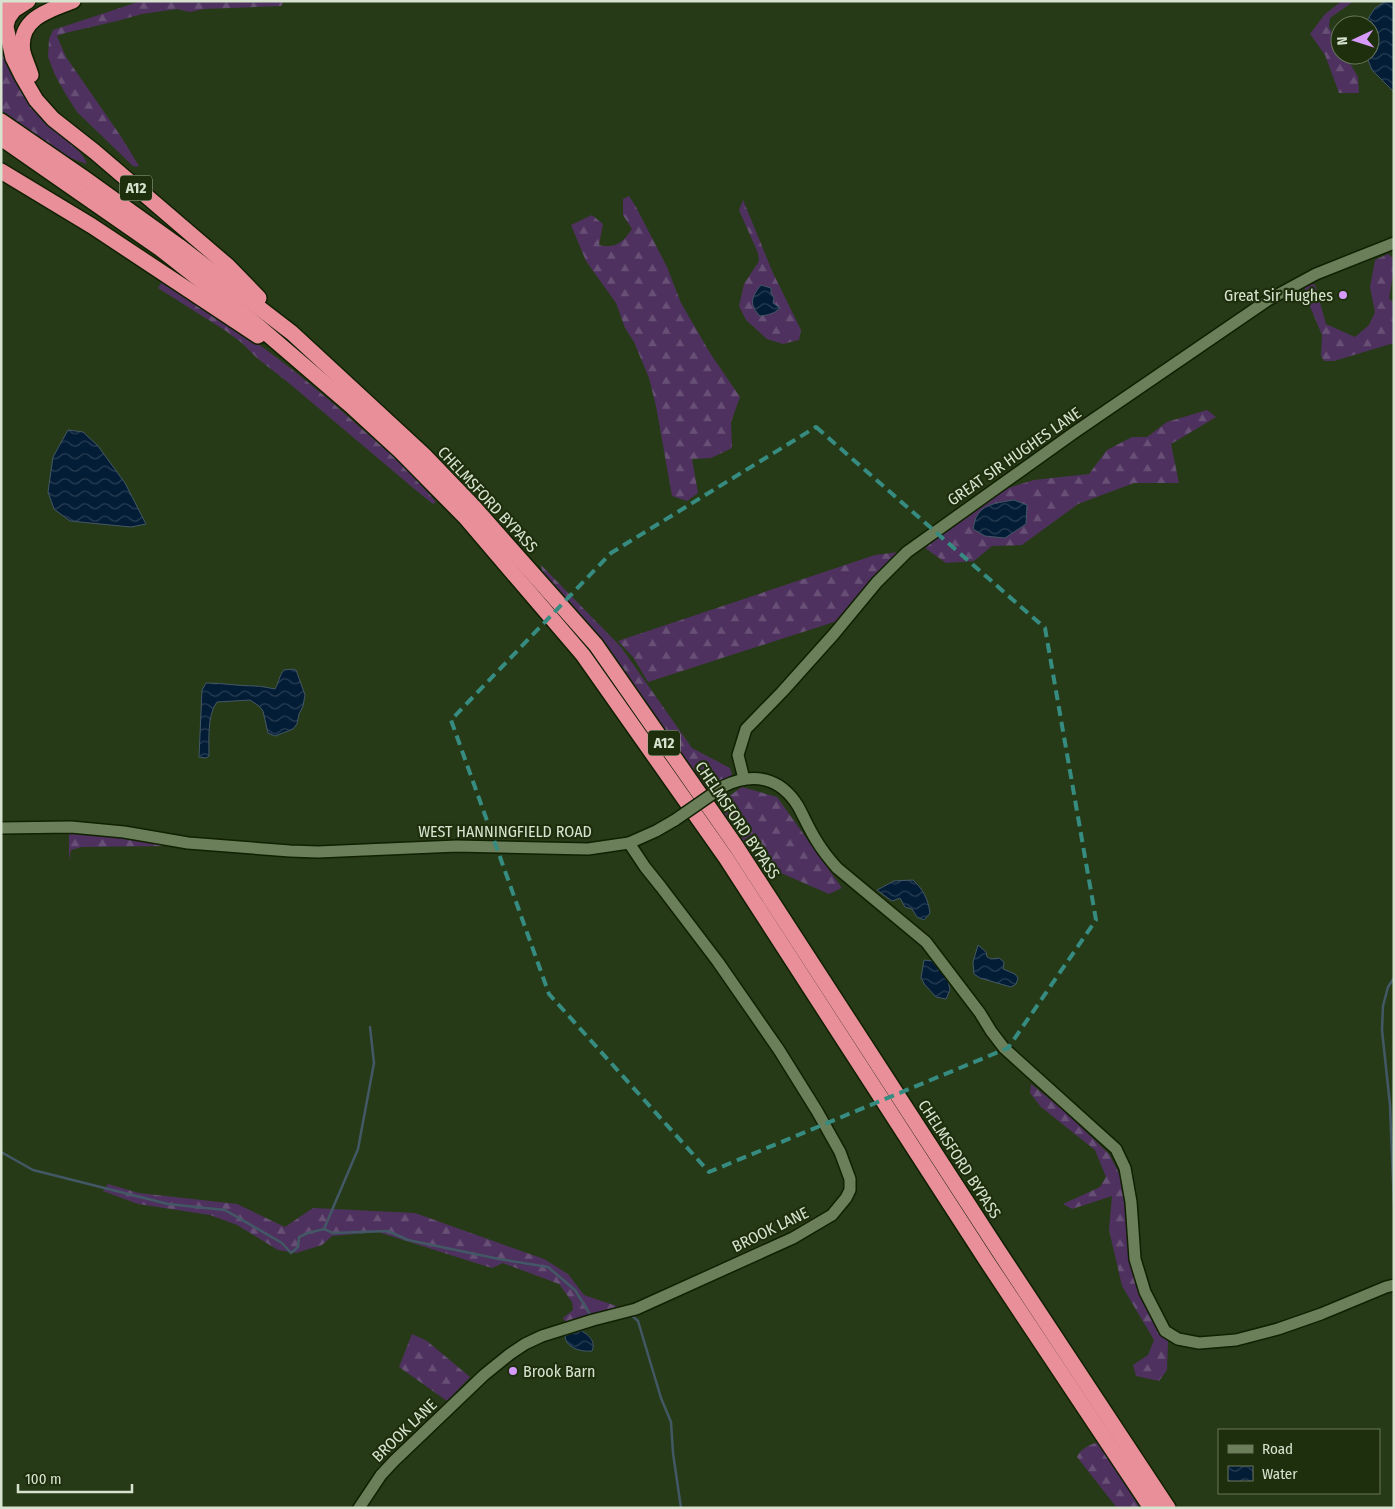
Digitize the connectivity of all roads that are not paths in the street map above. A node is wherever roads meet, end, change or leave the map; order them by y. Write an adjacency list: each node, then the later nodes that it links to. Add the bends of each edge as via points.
1 (6, 1): 4 (highway)
2 (28, 1): 4 (highway)
3 (73, 1): 7 (highway, A12, via 33,20 22,42 23,53 40,90 56,112)
4 (5, 25): 7 (highway, A12, via 14,58 36,100 53,119)
5 (1, 121): 10 (highway, CHELMSFORD BYPASS / A12, via 178,246)
6 (1, 138): 11 (highway, CHELMSFORD BYPASS / A12, via 162,250)
7 (95, 152): 10 (highway, A12, via 228,266)
8 (1, 171): 11 (highway, A12, via 92,226)
9 (1394, 243): 12 (street, GREAT SIR HUGHES LANE, via 1316,274 1268,300 1074,432 907,552 746,729 738,755)
10 (292, 333): 18 (highway, CHELMSFORD BYPASS / A12, via 424,454 596,645 736,846)
11 (300, 362): 17 (highway, CHELMSFORD BYPASS / A12, via 400,451 465,517 583,655 726,858)
12 (744, 780): 14 (street, WEST HANNINGFIELD ROAD, bridge, via 724,786 675,820); 15 (street, WEST HANNINGFIELD ROAD, via 763,779 787,791 837,868 926,942 1004,1048 1116,1149 1125,1168 1136,1259 1145,1292 1165,1330 1178,1339 1199,1343 1236,1340 1321,1314)
13 (1, 828): 14 (street, WEST HANNINGFIELD ROAD, via 71,827 188,843 318,852 457,846 588,849)
14 (629, 843): 16 (street, BROOK LANE, via 779,1050 840,1152 850,1179 850,1190 832,1215 793,1238 636,1308 542,1336 518,1349 484,1376 394,1461)
15 (1394, 1285)
16 (359, 1508)
17 (1151, 1508)
18 (1168, 1508)

